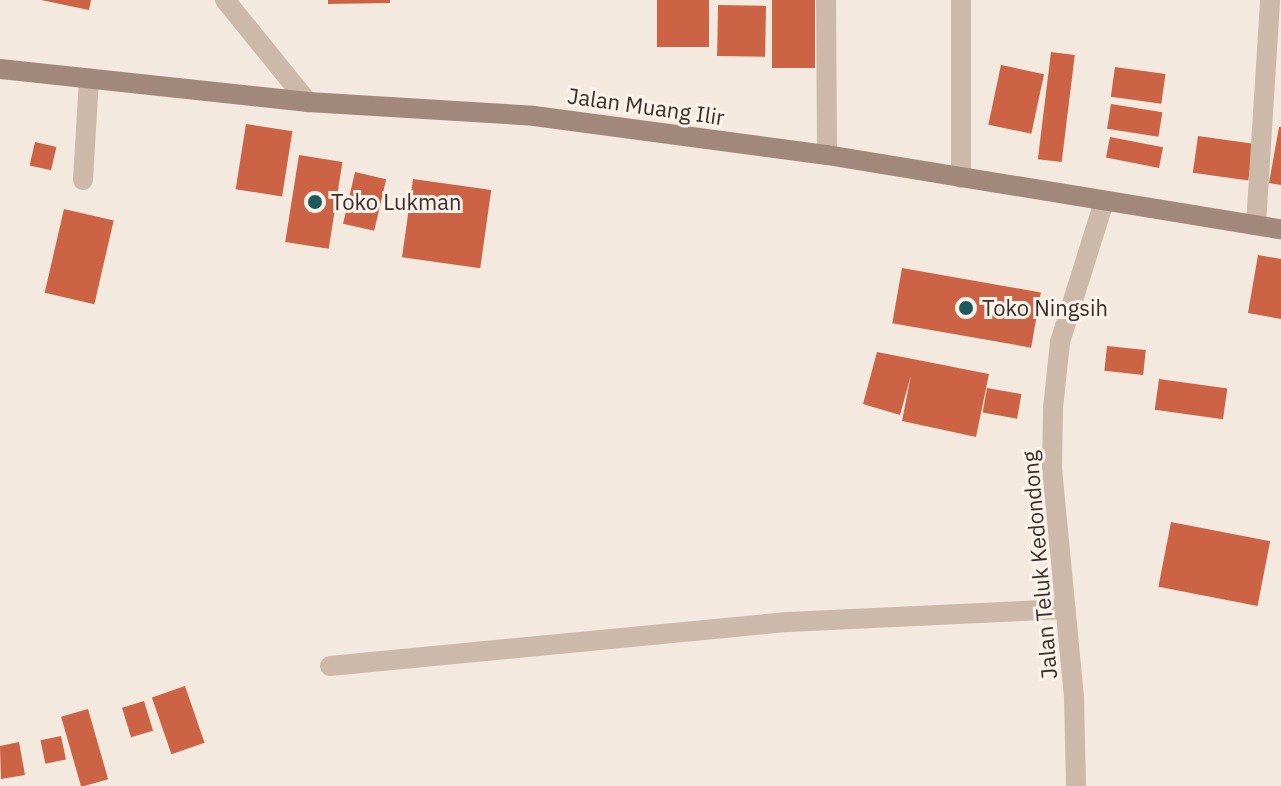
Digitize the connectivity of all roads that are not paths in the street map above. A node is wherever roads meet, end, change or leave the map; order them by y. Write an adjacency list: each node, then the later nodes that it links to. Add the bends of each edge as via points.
1 (225, 0): 7 (street)
2 (826, 0): 8 (street)
3 (961, 0): 9 (street)
4 (1270, 0): 12 (street)
5 (0, 69): 6 (main road, Jalan Muang Ilir)
6 (89, 78): 7 (main road, Jalan Muang Ilir); 10 (street)
7 (308, 102): 8 (main road, Jalan Muang Ilir, via 534,116)
8 (827, 155): 9 (main road, Jalan Muang Ilir)
9 (961, 178): 11 (main road, Jalan Muang Ilir)
10 (83, 180)
11 (1104, 202): 12 (main road, Jalan Muang Ilir); 14 (street, Jalan Teluk Kedondong, via 1060,342 1053,408 1052,468)
12 (1256, 225): 13 (main road, Jalan Muang Ilir)
13 (1281, 229)
14 (1066, 609): 15 (street, via 788,622); 16 (street, Jalan Teluk Kedondong)
15 (330, 666)
16 (1076, 786)

